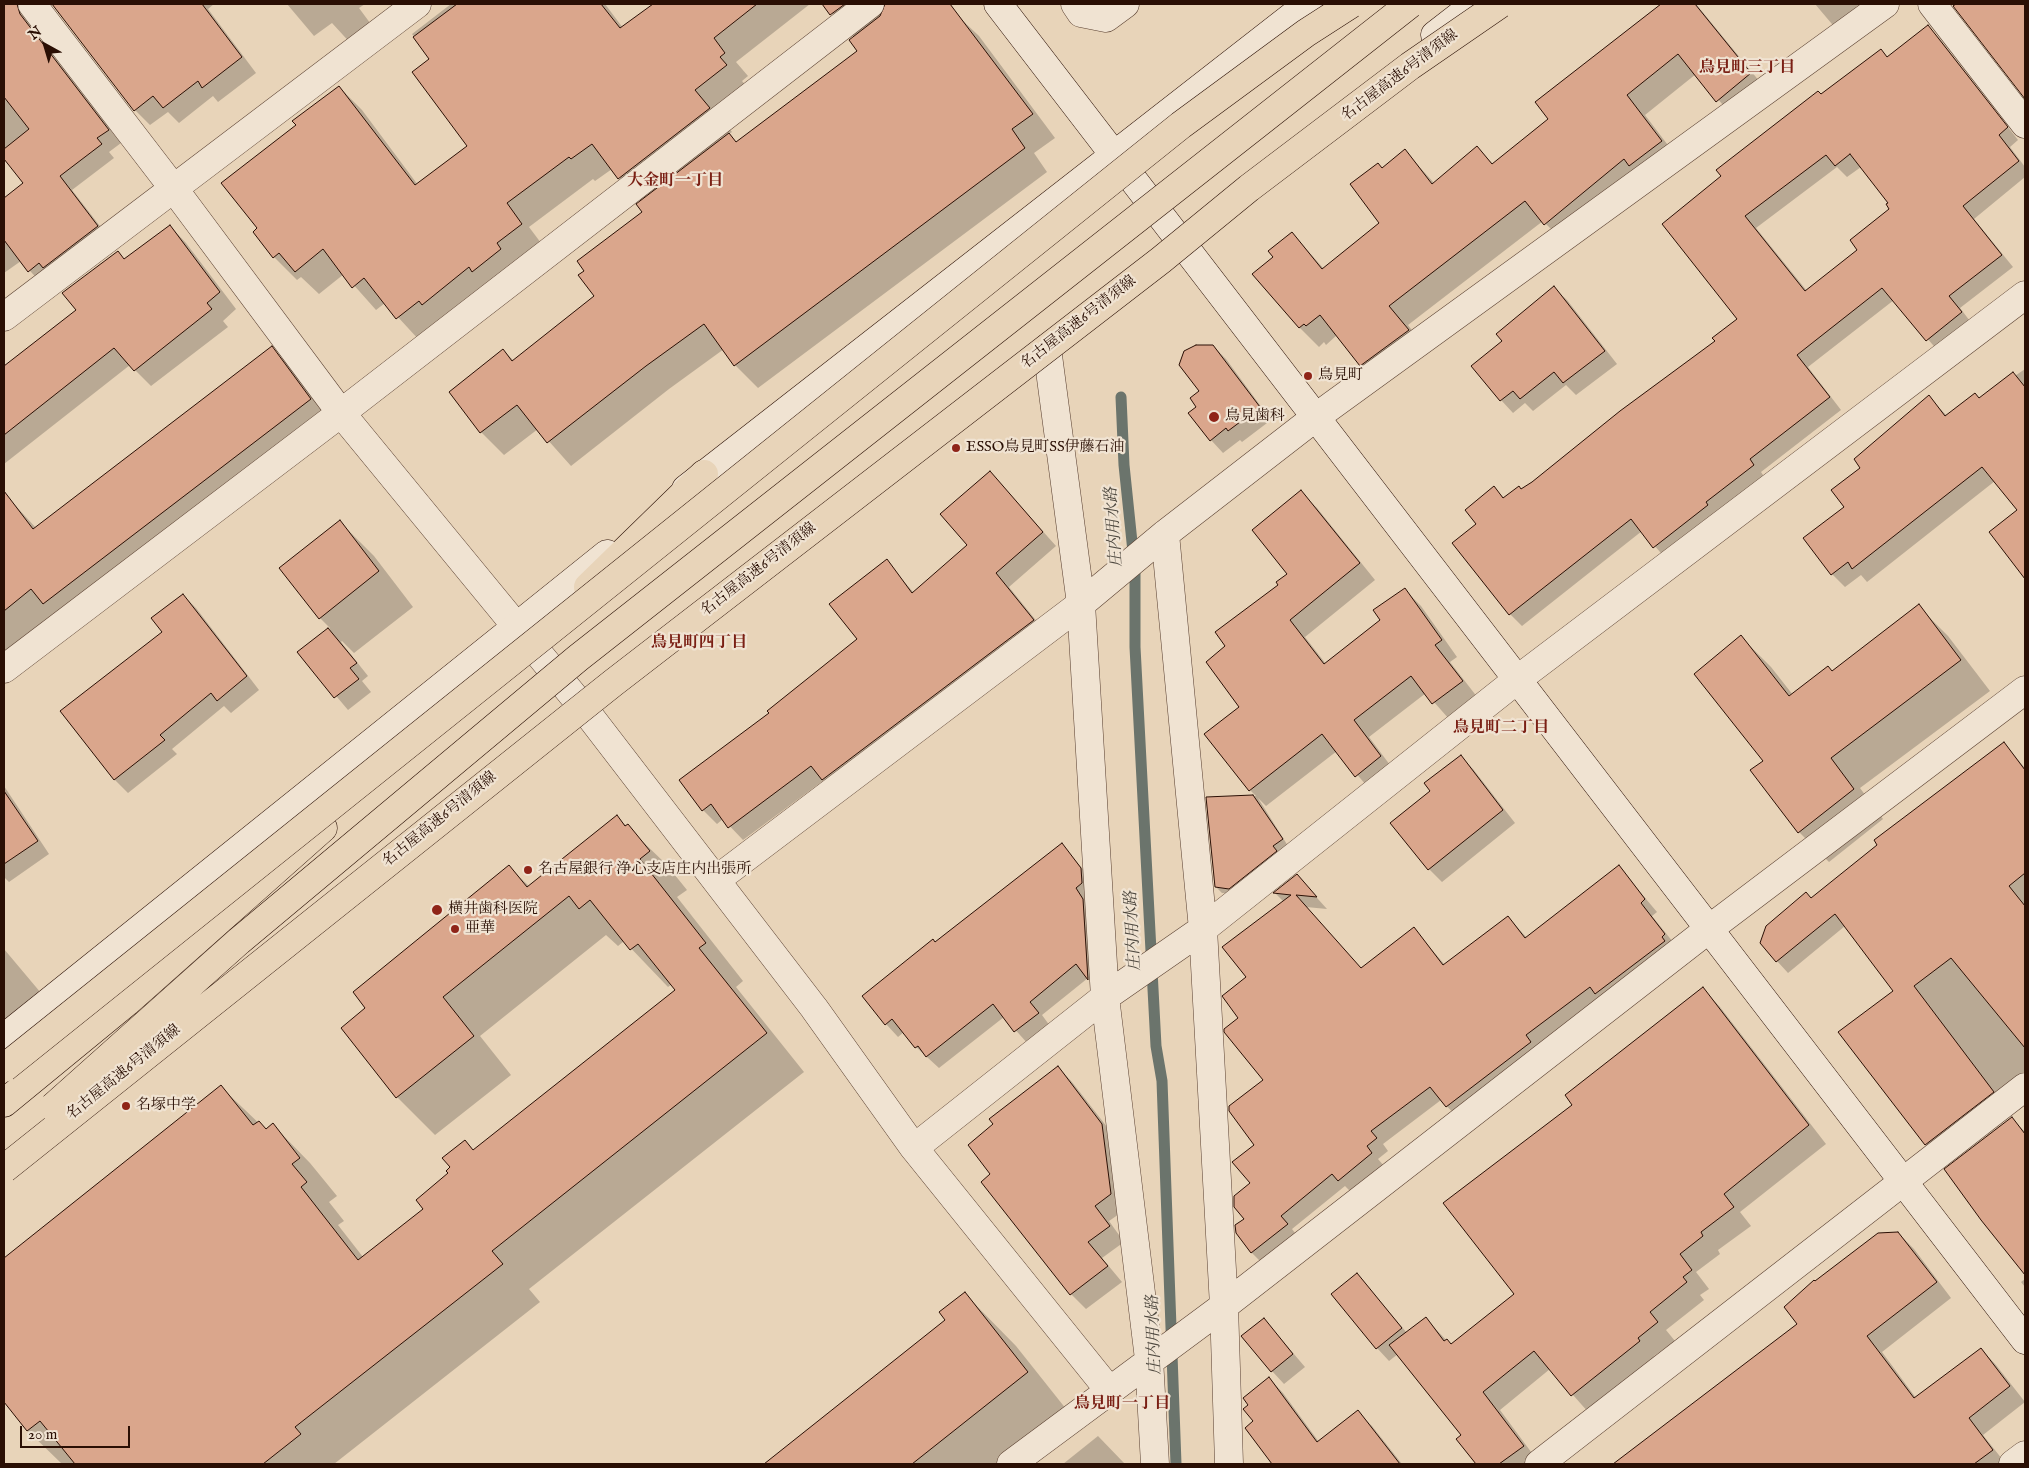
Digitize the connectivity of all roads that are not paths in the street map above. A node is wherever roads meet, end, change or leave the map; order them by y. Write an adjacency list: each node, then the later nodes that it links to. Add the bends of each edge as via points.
1 (32, 4): 16 (street)
2 (417, 4): 16 (street)
3 (870, 4): 21 (street)
4 (998, 4): 15 (street)
5 (1075, 4): 6 (street, via 1081,12 1106,18)
6 (1125, 4)
7 (1308, 4): 15 (street)
8 (1351, 4): 36 (highway, bridge, via 1181,125)
9 (1410, 4): 40 (highway, bridge, via 578,658 239,941)
10 (1475, 4): 17 (street)
11 (1500, 4): 20 (highway, 名古屋高速6号清須線, bridge, via 1410,66 1249,188)
12 (1884, 4): 22 (street)
13 (1932, 4): 14 (street)
14 (2025, 124)
15 (1115, 155): 17 (street); 23 (street)
16 (174, 189): 19 (street); 21 (street)
17 (1178, 238): 20 (street); 22 (street)
18 (2025, 295): 28 (street)
19 (4, 317)
20 (1047, 348): 25 (street); 30 (street); 41 (highway, 名古屋高速6号清須線, bridge, via 613,683)
21 (341, 413): 26 (street); 27 (street)
22 (1316, 417): 24 (street); 28 (street)
23 (704, 474): 26 (highway)
24 (1165, 534): 25 (street); 33 (street)
25 (1081, 604): 31 (street); 34 (street)
26 (524, 635): 30 (street); 35 (street); 38 (highway, via 127,1002)
27 (4, 669)
28 (1518, 679): 32 (street); 33 (street)
29 (2025, 690): 32 (street)
30 (584, 710): 31 (street); 42 (street)
31 (716, 880): 39 (street, via 814,1008)
32 (1709, 929): 43 (street); 44 (street)
33 (1203, 930): 34 (street); 44 (street)
34 (1105, 997): 39 (street); 46 (street)
35 (4, 1038)
36 (4, 1068)
37 (2025, 1087): 43 (street)
38 (4, 1103)
39 (914, 1148): 47 (street)
40 (4, 1152)
41 (4, 1169)
42 (4, 1178)
43 (1904, 1181): 45 (street); 52 (street)
44 (1224, 1306): 46 (street); 51 (street)
45 (2025, 1340)
46 (1149, 1359): 47 (street); 50 (street)
47 (1109, 1390): 49 (street)
48 (2025, 1455): 53 (street)
49 (1011, 1464)
50 (1155, 1464)
51 (1229, 1464)
52 (1539, 1464)
53 (2014, 1464)

